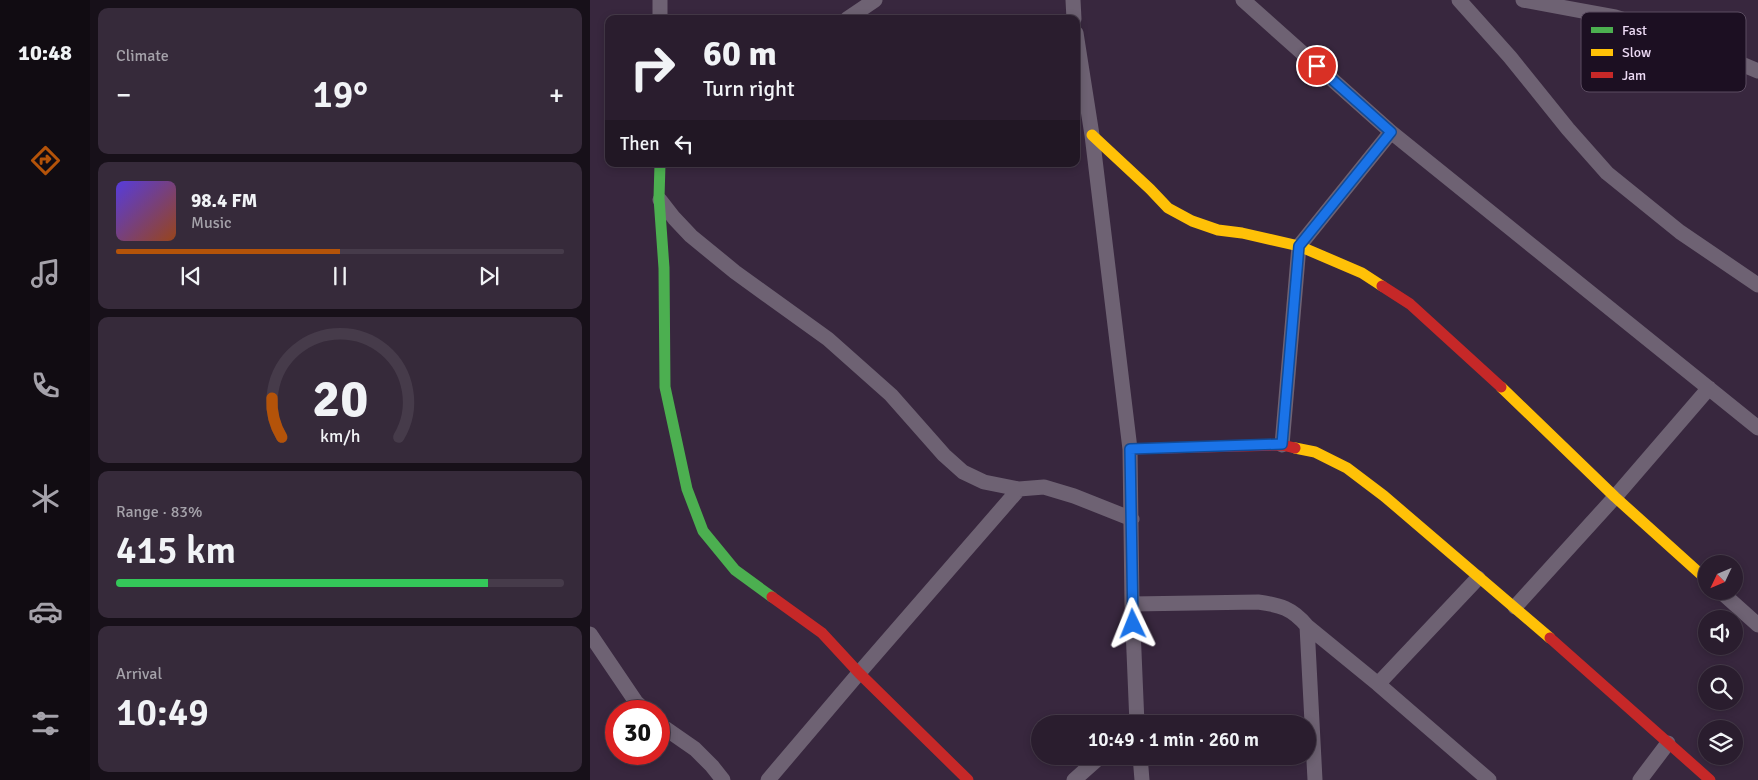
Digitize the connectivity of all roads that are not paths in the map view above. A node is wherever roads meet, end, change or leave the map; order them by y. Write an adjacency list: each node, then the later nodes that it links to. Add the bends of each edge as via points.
1 (660, 0): 8 (street)
2 (875, 0): 9 (street)
3 (1073, 0): 10 (street)
4 (1243, 0): 14 (street)
5 (1459, 0): 19 (street, via 1607,174 1680,232)
6 (1523, 0): 7 (street)
7 (1588, 12)
8 (660, 15)
9 (853, 15)
10 (1074, 15)
11 (1080, 58): 15 (street)
12 (1746, 66): 13 (street)
13 (1758, 71)
14 (1391, 132): 18 (street); 20 (street)
15 (1092, 135): 18 (street, via 1168,208 1192,221 1218,230); 23 (street)
16 (660, 167): 17 (street)
17 (659, 198): 24 (street, via 674,218 713,254 828,339 891,395 963,472 984,482); 35 (street, via 664,268 665,387 687,489 703,530 735,570 822,633)
18 (1299, 246): 22 (street); 25 (street, via 1362,273 1410,304)
19 (1758, 285)
20 (1709, 388): 21 (street); 25 (street)
21 (1758, 428)
22 (1282, 444): 23 (street); 28 (street, via 1316,452 1347,468)
23 (1130, 449): 26 (street)
24 (1019, 489): 26 (street, via 1044,487); 35 (street)
25 (1615, 497): 27 (street); 31 (street)
26 (1132, 519): 30 (street)
27 (1698, 572)
28 (1478, 578): 31 (street); 36 (street)
29 (1730, 600): 32 (street)
30 (1132, 604): 33 (street, via 1274,604 1298,615); 38 (street)
31 (1515, 607): 40 (street)
32 (1758, 625)
33 (1306, 626): 36 (street); 48 (street)
34 (590, 634): 37 (street)
35 (859, 673): 44 (street); 45 (street)
36 (1378, 684): 49 (street)
37 (635, 700)
38 (1137, 715)
39 (670, 732): 43 (street, via 695,749)
40 (1668, 743): 50 (street); 51 (street)
41 (1091, 765): 46 (street)
42 (1141, 765): 47 (street)
43 (723, 780)
44 (768, 780)
45 (968, 780)
46 (1074, 780)
47 (1142, 780)
48 (1315, 780)
49 (1489, 780)
50 (1640, 780)
51 (1710, 780)

